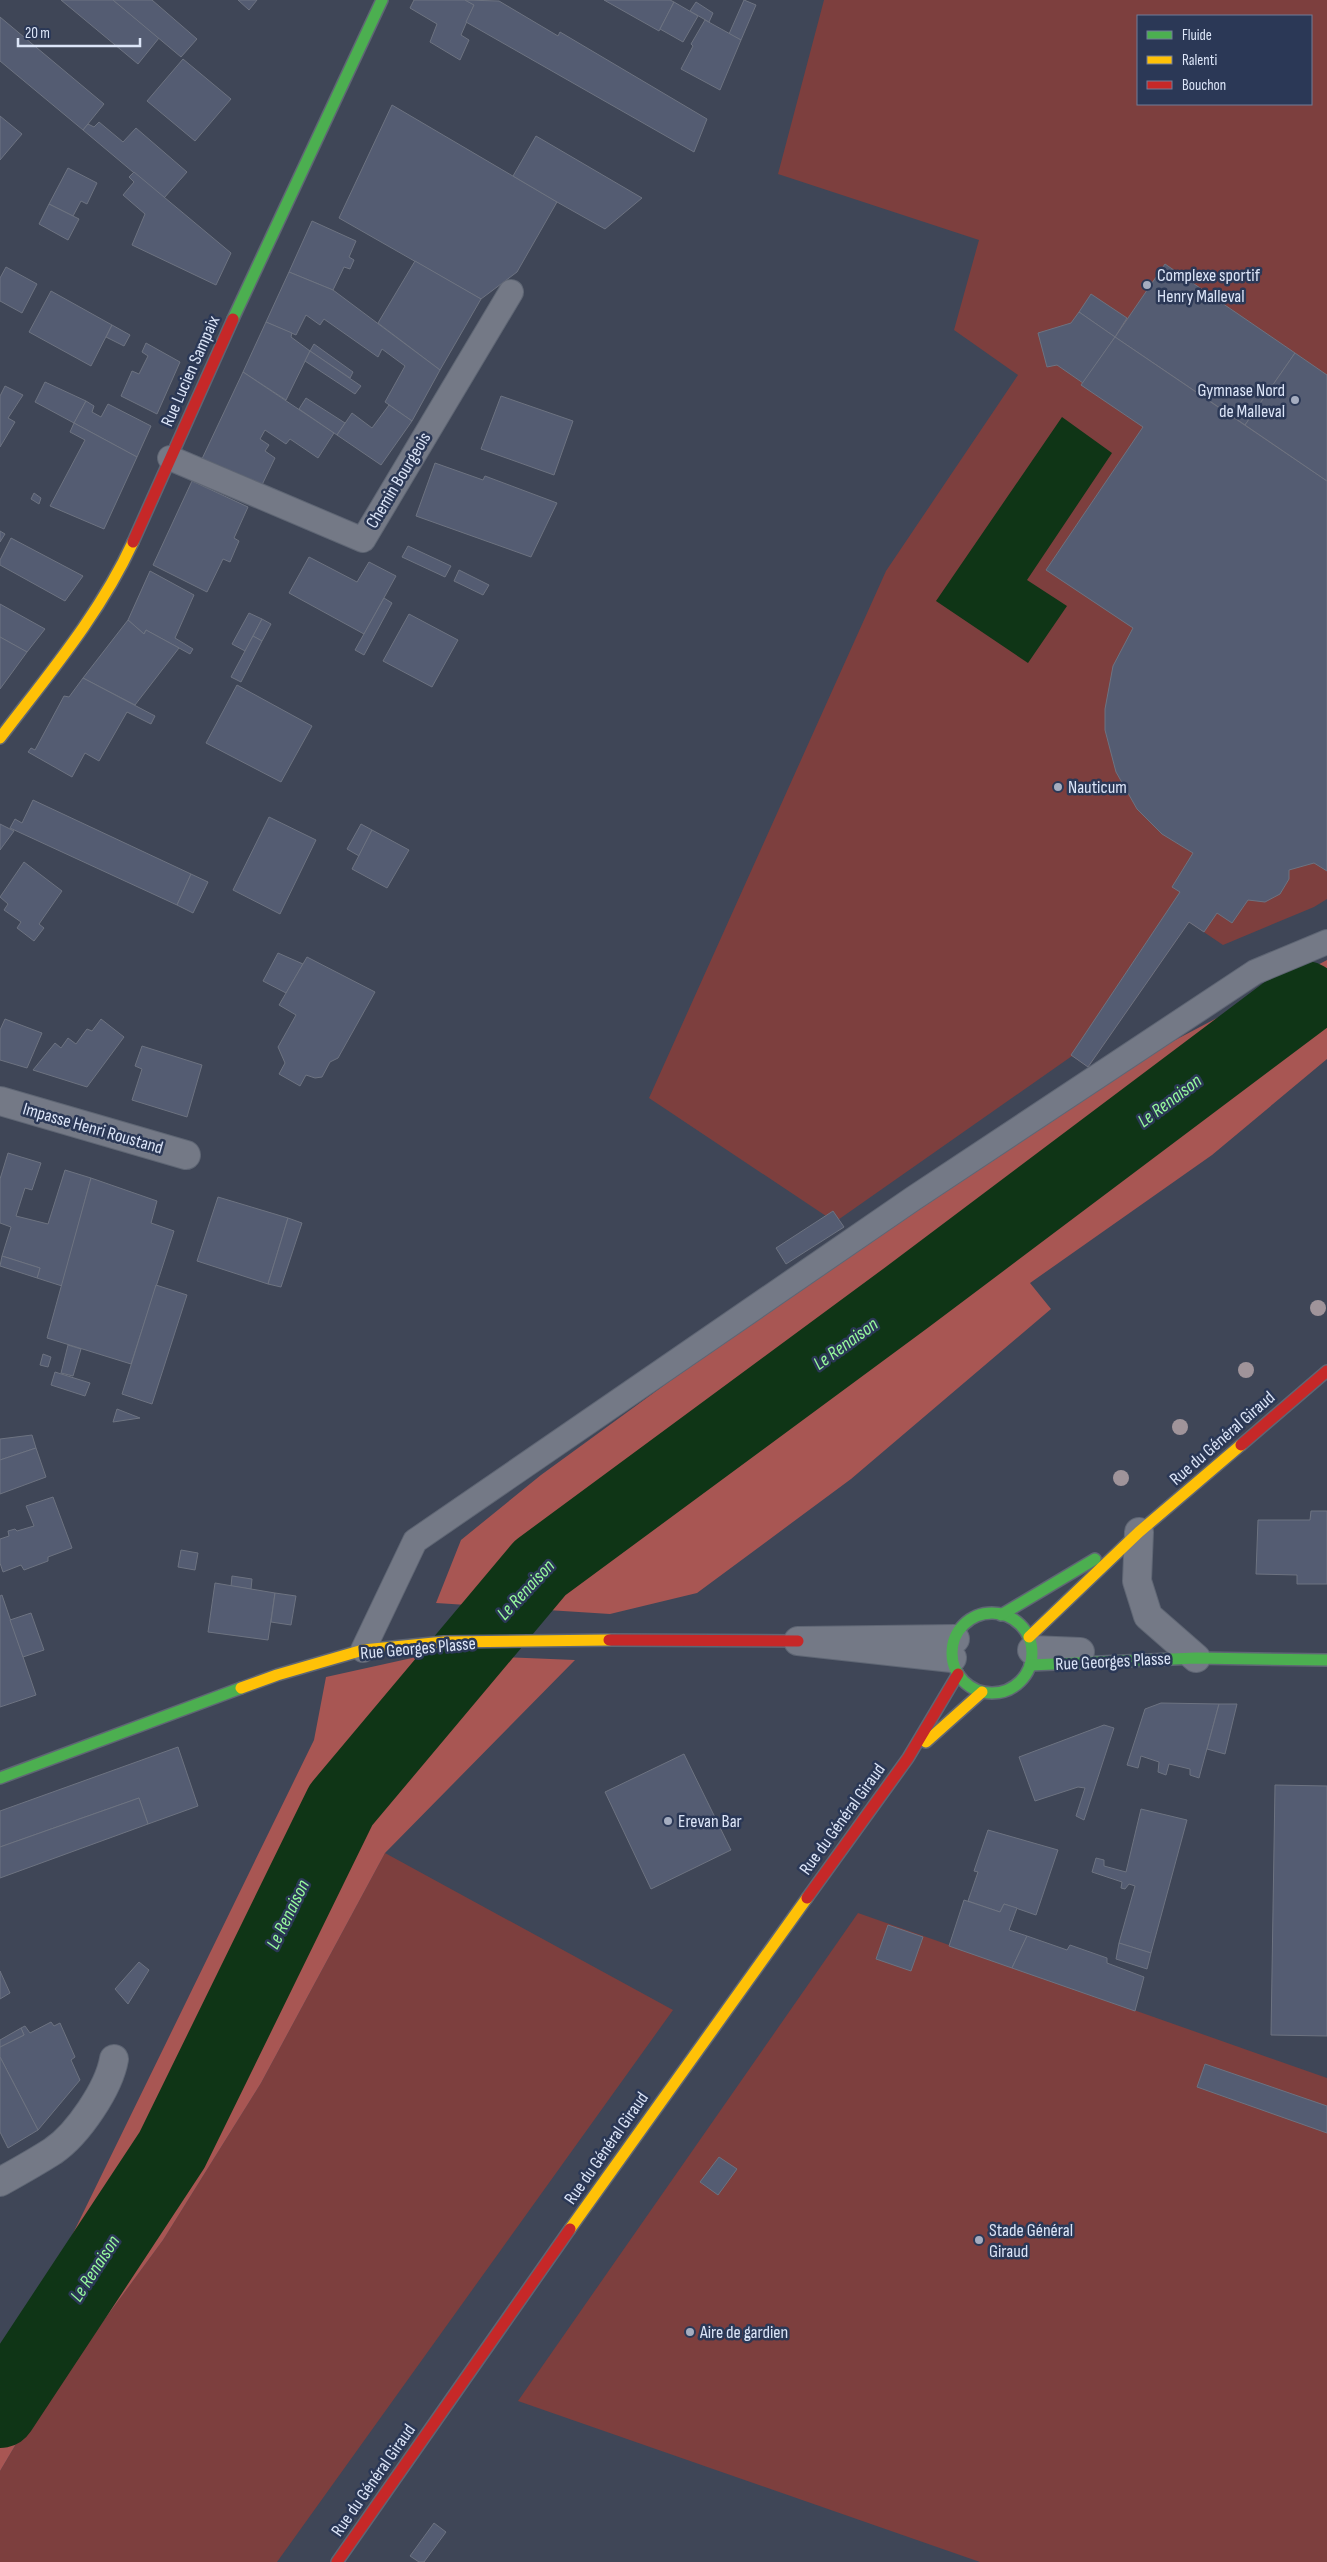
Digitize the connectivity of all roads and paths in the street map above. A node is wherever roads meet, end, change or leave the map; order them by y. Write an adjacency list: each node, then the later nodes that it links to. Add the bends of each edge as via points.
1 (382, 0): 3 (street, Rue Lucien Sampaix)
2 (511, 292): 3 (lane, Chemin Bourgeois, via 363,540)
3 (170, 458): 4 (street, Rue Lucien Sampaix, via 120,570 85,626)
4 (0, 738)
5 (1327, 942): 12 (lane, via 1255,972 914,1198 415,1541)
6 (0, 1101): 7 (street, Impasse Henri Roustand)
7 (186, 1155)
8 (1327, 1371): 9 (street, Rue du Général Giraud)
9 (1139, 1532): 10 (street, Rue du Général Giraud); 13 (street, Rue du Général Giraud); 15 (street, Rue Georges Plasse, via 1136,1581 1148,1616)
10 (1001, 1614): 13 (street, via 1012,1619); 14 (street, via 968,1621)
11 (798, 1641): 12 (street, Rue Georges Plasse, via 444,1642); 14 (street, Rue Georges Plasse)
12 (363, 1650): 19 (street, Rue Georges Plasse, via 277,1675)
13 (1030, 1651): 15 (street, Rue Georges Plasse); 17 (street, via 1017,1685 1006,1691)
14 (955, 1657): 17 (street, via 964,1682); 18 (street, Rue du Général Giraud)
15 (1196, 1658): 16 (street, Rue Georges Plasse)
16 (1327, 1660)
17 (982, 1692): 18 (street, Rue du Général Giraud)
18 (908, 1758): 22 (street, Rue du Général Giraud, via 670,2087)
19 (0, 1778)
20 (114, 2059): 21 (street, via 111,2075 90,2112 55,2150)
21 (0, 2182)
22 (337, 2562)

